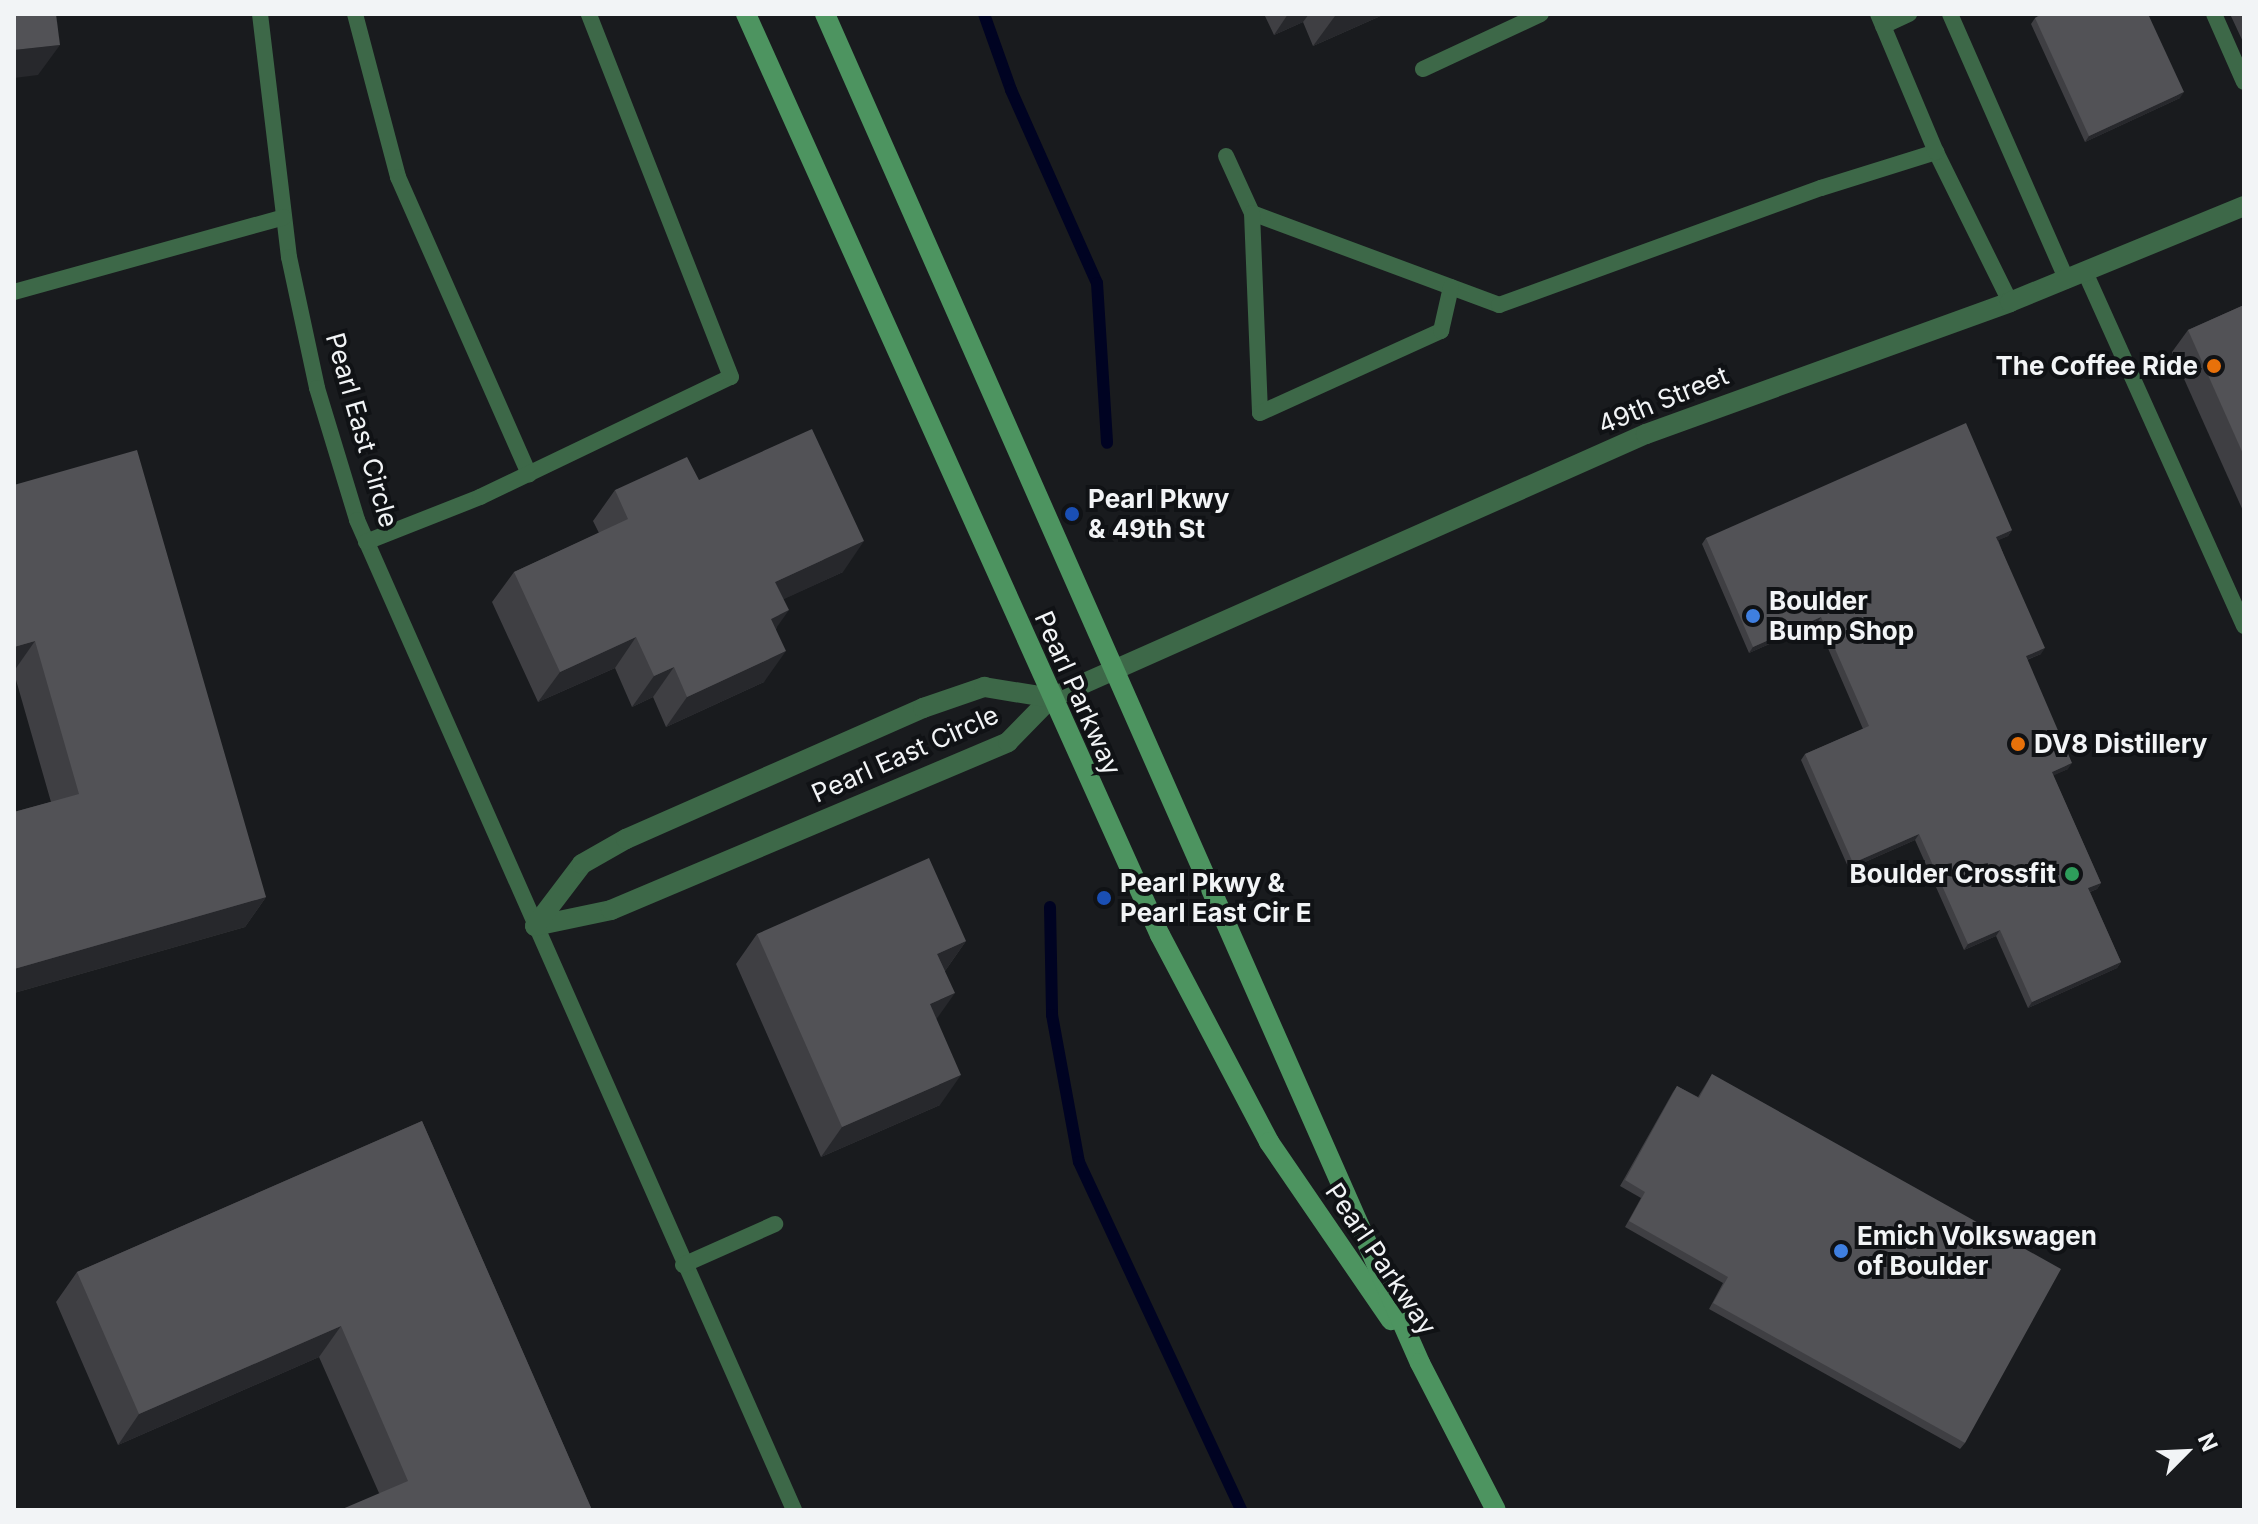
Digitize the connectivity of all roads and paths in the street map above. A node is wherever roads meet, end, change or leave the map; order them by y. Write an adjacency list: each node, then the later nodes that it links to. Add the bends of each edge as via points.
1 (260, 14): 17 (lane, Pearl East Circle)
2 (355, 14): 22 (lane, via 398,177)
3 (589, 14): 22 (lane, via 731,377)
4 (746, 14): 26 (main road, Pearl Parkway)
5 (825, 14): 25 (main road, Pearl Parkway)
6 (1541, 14): 11 (lane)
7 (1909, 14): 10 (lane)
8 (1950, 14): 18 (lane)
9 (2214, 14): 12 (lane)
10 (1880, 20): 13 (lane)
11 (1423, 69)
12 (2244, 82)
13 (1936, 152): 19 (lane, via 1821,188 1499,305); 21 (lane)
14 (1226, 156): 16 (lane)
15 (2244, 206): 18 (street, 49th Street)
16 (1252, 213): 19 (lane); 19 (lane, via 1260,413 1441,331)
17 (284, 217): 20 (lane); 23 (lane, Pearl East Circle, via 317,388)
18 (2076, 276): 21 (street, 49th Street); 24 (lane)
19 (1451, 287)
20 (14, 292)
21 (2010, 302): 25 (street, 49th Street, via 1646,434)
22 (529, 474): 23 (lane)
23 (366, 542): 27 (lane, Pearl East Circle)
24 (2244, 626)
25 (1113, 671): 26 (street, 49th Street); 30 (main road, Pearl Parkway)
26 (1051, 698): 27 (street, Pearl East Circle, via 1008,742 611,910); 27 (street, Pearl East Circle, via 984,687 923,708 654,826 582,864); 30 (main road, Pearl Parkway, via 1133,880 1237,1086)
27 (535, 926): 29 (lane, Pearl East Circle)
28 (775, 1224): 29 (lane)
29 (683, 1265): 31 (lane, Pearl East Circle)
30 (1420, 1363): 32 (main road, Pearl Parkway)
31 (794, 1510)
32 (1496, 1510)

